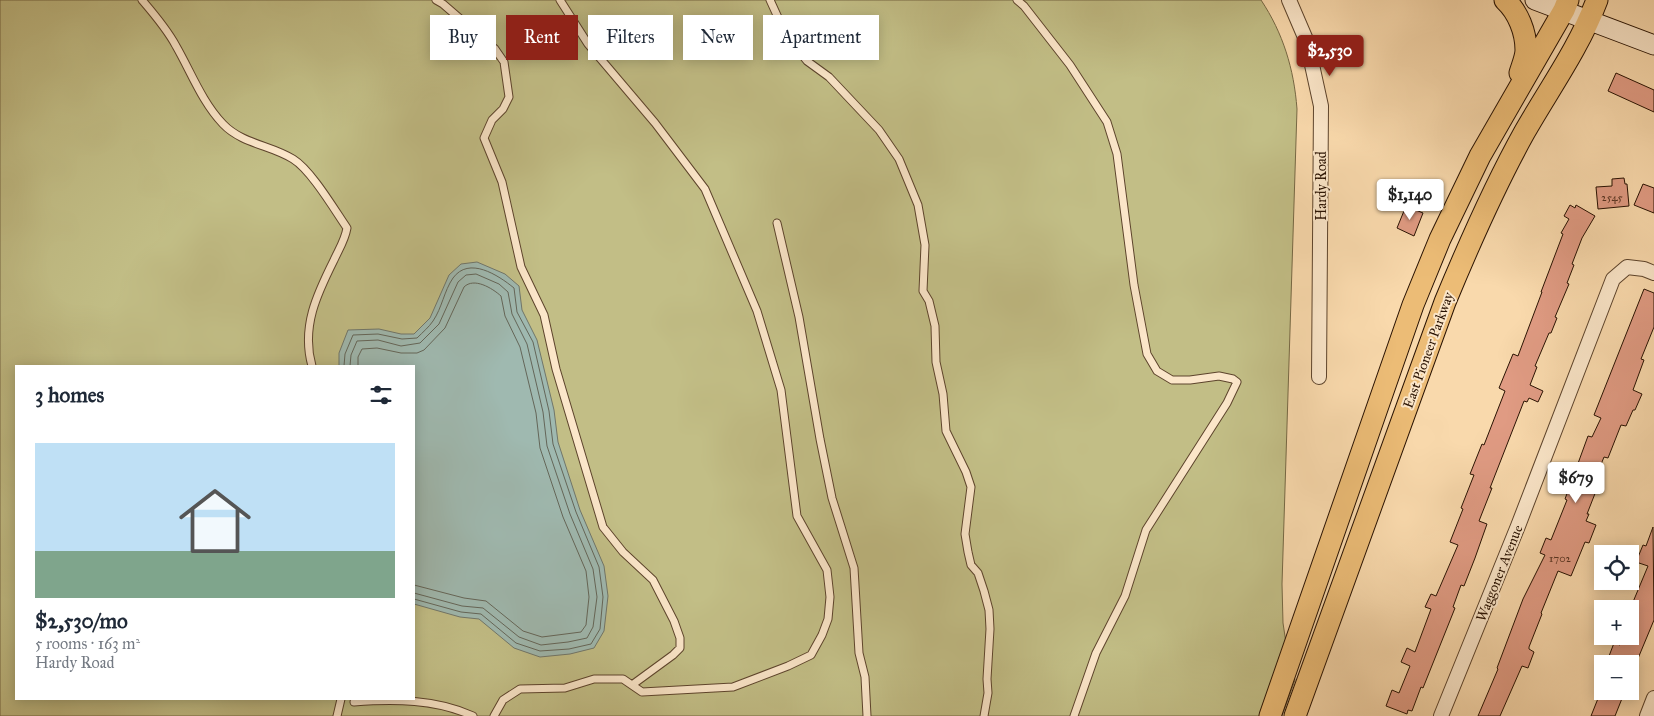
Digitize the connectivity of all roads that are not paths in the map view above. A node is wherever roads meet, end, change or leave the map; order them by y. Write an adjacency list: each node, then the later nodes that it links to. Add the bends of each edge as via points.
1 (142, 0): 16 (lane, via 175,44 207,105 224,125 243,139 292,158 303,166 347,228 311,311 307,338)
2 (436, 0): 18 (lane, via 495,49 504,62 509,98 492,120 484,138 502,182 521,267 544,315 556,369 603,527 623,552 653,580 680,638 680,648)
3 (560, 0): 18 (lane, via 588,44 656,124 705,190 758,312 781,390 797,516 827,570 830,597 828,620 811,655 733,687 642,692)
4 (770, 0): 26 (lane, via 786,35 807,61 829,77 880,130 899,159 918,205 926,245 923,291 930,301 935,326 936,362 944,394 946,431 971,487 965,534 972,565 978,573 989,610 988,693)
5 (1017, 0): 27 (lane, via 1070,65 1107,122 1117,154 1134,285 1147,354 1157,371 1172,380 1219,376 1237,382 1146,530 1125,596 1096,653)
6 (1289, 0): 17 (street, Hardy Road, via 1307,42 1321,106)
7 (1504, 0): 13 (main road, via 1521,25 1526,51)
8 (1535, 0): 10 (street)
9 (1597, 0): 11 (main road, East Pioneer Parkway)
10 (1566, 5): 11 (street); 13 (main road, East Pioneer Parkway)
11 (1590, 20): 12 (street); 29 (main road, East Pioneer Parkway, via 1517,146 1466,252)
12 (1654, 45)
13 (1515, 94): 28 (main road, East Pioneer Parkway, via 1480,156 1440,239 1414,305)
14 (777, 223): 25 (lane, via 799,317 832,498 854,568)
15 (1654, 272): 30 (street, Waggoner Avenue, via 1627,267 1613,279)
16 (312, 365)
17 (1319, 377)
18 (632, 684): 24 (lane, via 622,679 594,679 565,688 520,689 503,700)
19 (1654, 698): 31 (street)
20 (341, 700): 22 (lane)
21 (354, 702): 23 (lane, via 424,702)
22 (337, 716)
23 (473, 716)
24 (494, 716)
25 (867, 716)
26 (984, 716)
27 (1074, 716)
28 (1270, 716)
29 (1294, 716)
30 (1441, 716)
31 (1647, 716)

